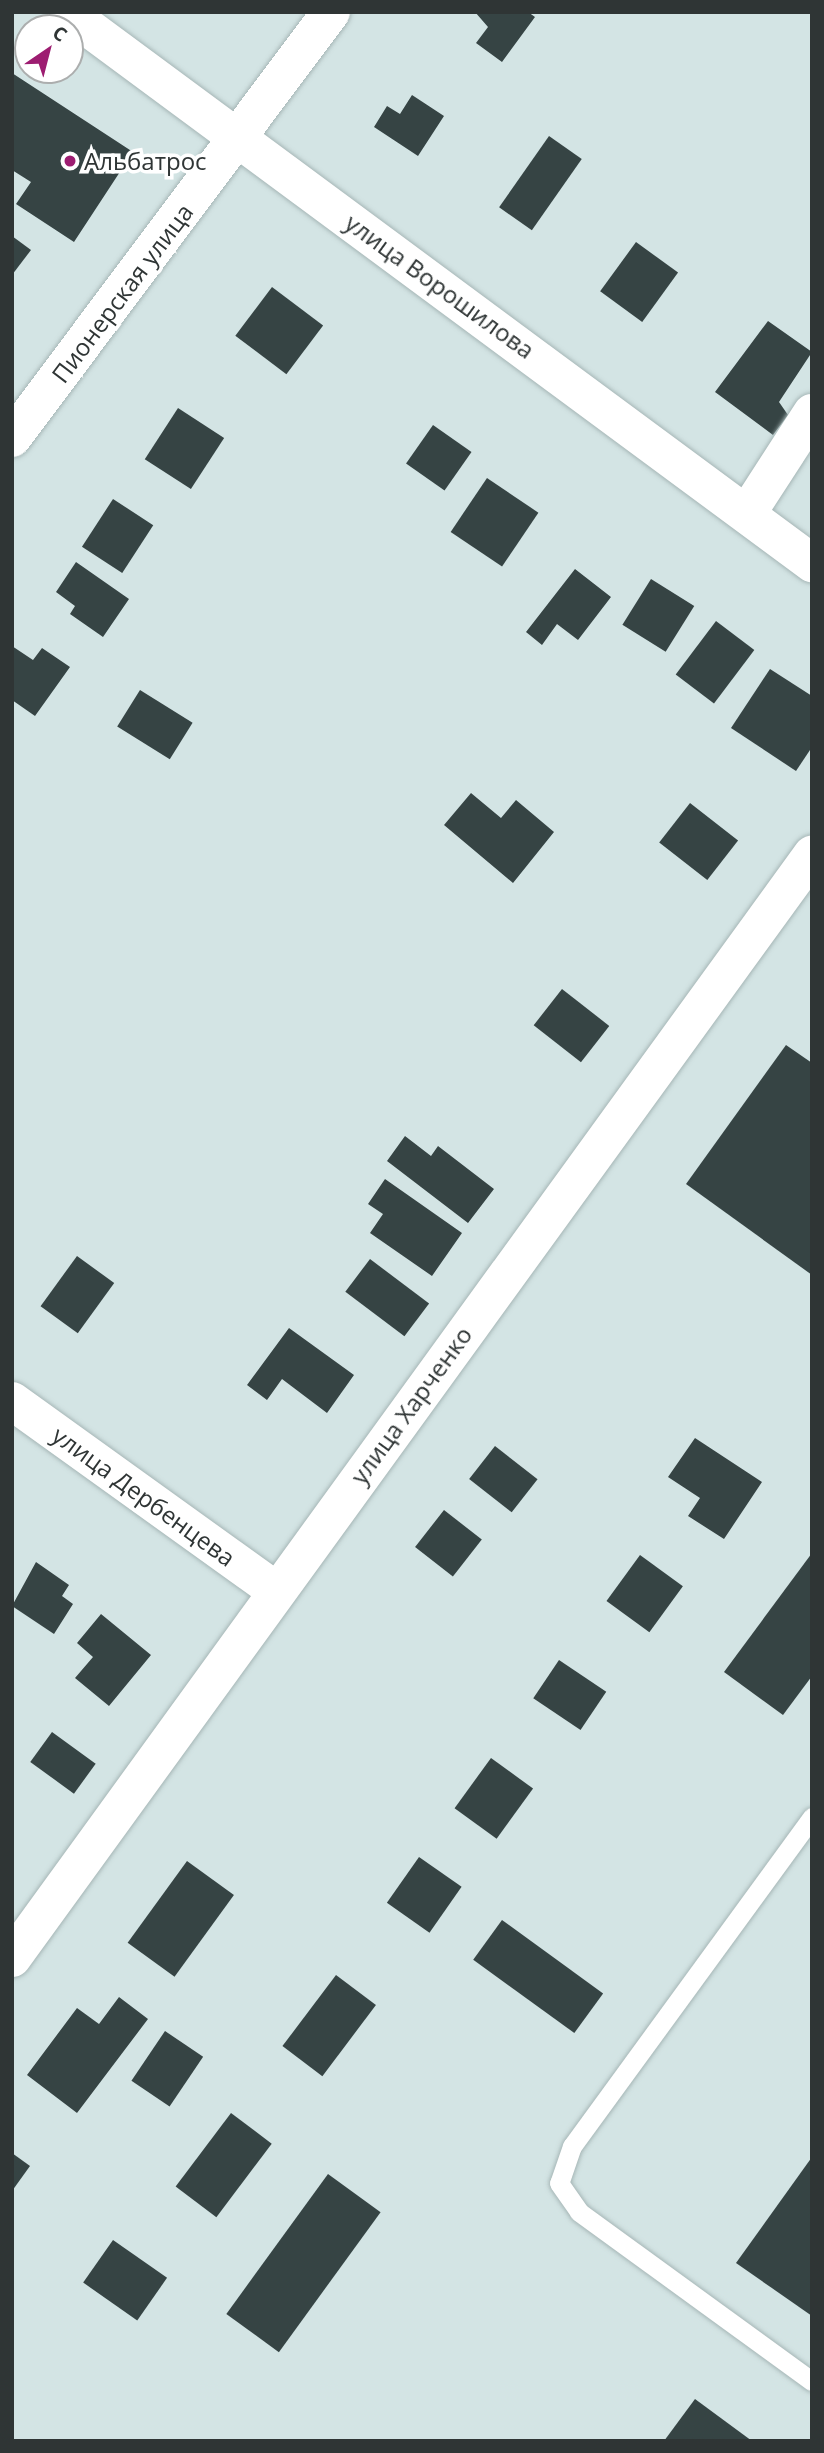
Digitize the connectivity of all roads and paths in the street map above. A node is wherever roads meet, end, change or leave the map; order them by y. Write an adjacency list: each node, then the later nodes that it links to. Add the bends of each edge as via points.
1 (66, 12): 3 (street, улица Ворошилова)
2 (331, 12): 3 (street, Пионерская улица)
3 (238, 138): 5 (street, Пионерская улица); 6 (street, улица Ворошилова)
4 (812, 413): 6 (street)
5 (12, 438)
6 (748, 512): 7 (street, улица Ворошилова)
7 (812, 563)
8 (812, 855): 10 (street, улица Харченко)
9 (12, 1401): 10 (street, улица Дербенцева)
10 (276, 1591): 12 (street, улица Харченко)
11 (812, 1817): 13 (lane, via 572,2146 559,2183 579,2212)
12 (12, 1958)
13 (812, 2381)

